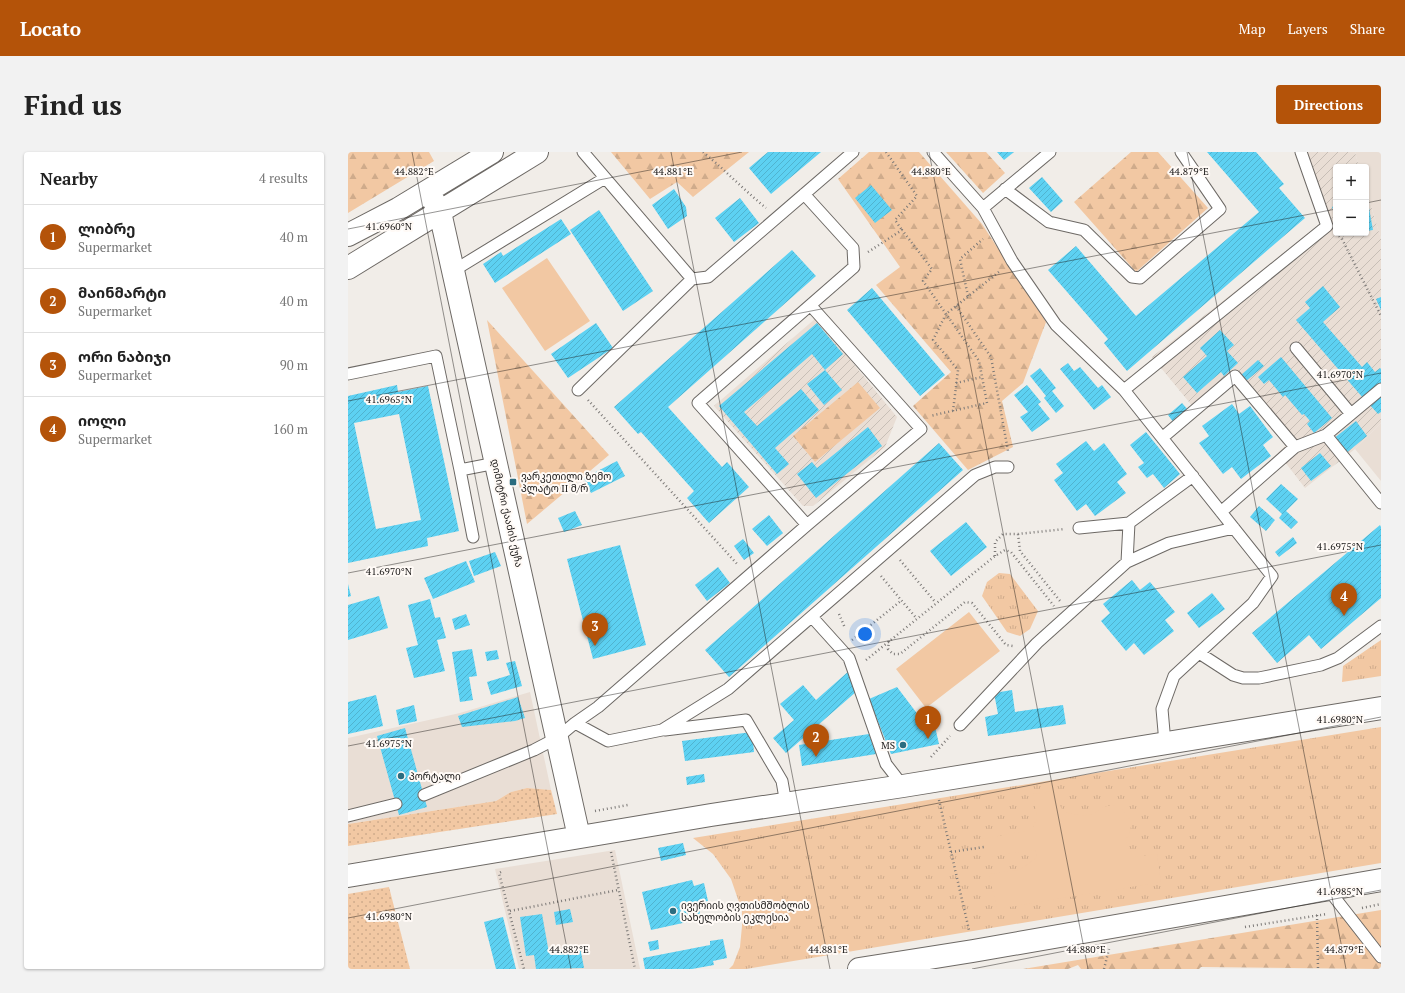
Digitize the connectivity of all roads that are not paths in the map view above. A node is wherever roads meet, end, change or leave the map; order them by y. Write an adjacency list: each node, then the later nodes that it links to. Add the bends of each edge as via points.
1 (492, 152): 11 (main road)
2 (536, 152): 14 (main road)
3 (583, 152): 9 (lane)
4 (853, 152): 12 (lane)
5 (932, 152): 13 (lane)
6 (1050, 152): 10 (lane)
7 (1181, 152): 10 (lane, via 1220,209 1140,278 1132,277 1084,230 1049,222)
8 (1301, 152): 24 (lane, via 1327,226)
9 (605, 178): 17 (lane); 18 (lane)
10 (1005, 189): 13 (lane)
11 (428, 191): 14 (main road, დიმიტრი ქააძის ქუჩა); 15 (main road)
12 (804, 194): 18 (lane, via 708,277); 19 (lane, via 853,248 854,261 854,267)
13 (983, 208): 24 (lane, via 1012,261 1056,325)
14 (440, 212): 16 (main road); 17 (main road, დიმიტრი ქააძის ქუჩა)
15 (348, 234)
16 (348, 268)
17 (453, 271): 29 (main road, დიმიტრი ქააძის ქუჩა)
18 (692, 279): 23 (lane)
19 (811, 306): 36 (lane, via 698,403); 36 (lane, via 921,429)
20 (1296, 348): 25 (lane)
21 (348, 374): 31 (lane, via 436,356)
22 (1381, 389): 25 (lane)
23 (578, 390)
24 (1124, 390): 27 (lane)
25 (1351, 414): 26 (lane)
26 (1326, 435): 28 (lane); 33 (lane)
27 (1162, 438): 28 (lane, via 1235,376); 32 (lane)
28 (1295, 446): 34 (lane)
29 (496, 463): 31 (lane); 48 (main road, დიმიტრი ქააძის ქუჩა)
30 (1008, 467): 41 (lane, via 995,467 975,475)
31 (460, 470): 39 (lane)
32 (1193, 476): 34 (lane); 35 (lane)
33 (1381, 503)
34 (1221, 512): 38 (lane)
35 (1129, 523): 37 (lane); 40 (lane)
36 (807, 526): 45 (lane, via 598,707)
37 (1080, 528)
38 (1234, 528): 40 (lane, via 1169,543); 43 (lane, via 1272,576 1253,604)
39 (473, 537)
40 (1127, 562): 46 (lane, via 1037,643)
41 (812, 617): 47 (lane, via 728,689); 50 (lane, via 849,658 886,764)
42 (1381, 626): 43 (lane, via 1338,658 1321,665 1259,678 1233,675)
43 (1199, 653): 49 (lane, via 1174,676 1162,710)
44 (1381, 708): 49 (main road)
45 (575, 723): 47 (lane, via 608,741); 48 (lane)
46 (960, 725)
47 (662, 730): 53 (lane, via 746,720 782,781)
48 (557, 738): 51 (lane); 55 (main road, დიმიტრი ქააძის ქუჩა)
49 (1165, 743): 50 (main road)
50 (903, 786): 53 (main road)
51 (424, 795)
52 (396, 804): 54 (lane)
53 (786, 804): 55 (main road)
54 (348, 816)
55 (579, 837): 56 (main road)
56 (348, 876)
57 (1381, 880): 58 (main road)
58 (1328, 889): 59 (lane); 60 (main road)
59 (1381, 958)
60 (941, 962): 61 (main road)
61 (859, 969)

